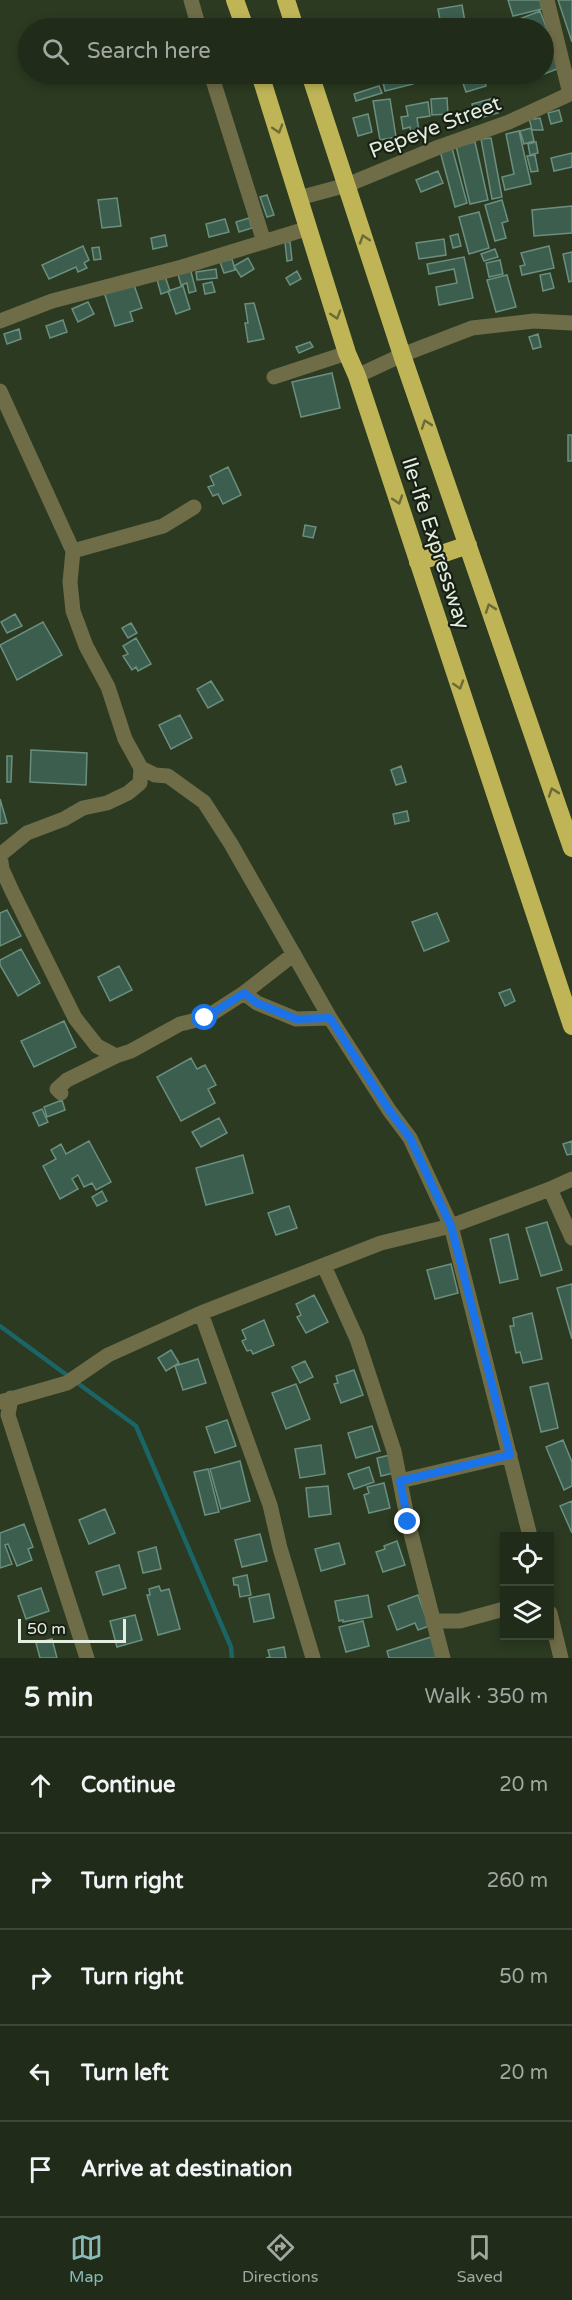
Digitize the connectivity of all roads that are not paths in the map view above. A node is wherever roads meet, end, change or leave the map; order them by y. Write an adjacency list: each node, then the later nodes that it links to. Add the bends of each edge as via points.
1 (191, 0): 5 (street)
2 (235, 0): 6 (highway)
3 (286, 0): 7 (highway)
4 (547, 0): 8 (street)
5 (196, 18)
6 (241, 18)
7 (292, 18)
8 (552, 18)
9 (554, 27): 13 (street)
10 (214, 84): 17 (street)
11 (263, 84): 15 (highway, Ile-Ife Expressway, one-way to 15)
12 (313, 84): 14 (highway, Ile-Ife Expressway)
13 (571, 93): 14 (street, Pepeye Street)
14 (347, 185): 15 (street, Pepeye Street); 21 (highway, Ile-Ife Expressway, one-way to 14)
15 (299, 198): 16 (highway, Ile-Ife Expressway)
16 (309, 228): 17 (street); 20 (highway, Ile-Ife Expressway, one-way to 20)
17 (264, 242): 18 (street, via 52,301)
18 (0, 321)
19 (572, 324): 21 (street, via 534,321 472,328)
20 (347, 353): 22 (highway, Ile-Ife Expressway); 23 (street)
21 (402, 355): 22 (street); 26 (highway, Ile-Ife Expressway, one-way to 21)
22 (357, 376): 28 (highway, Ile-Ife Expressway, one-way to 28)
23 (274, 377)
24 (0, 391): 27 (street)
25 (194, 507): 27 (street, via 163,526)
26 (468, 545): 28 (highway); 30 (highway, Ile-Ife Expressway, one-way to 26)
27 (73, 551): 29 (street, via 73,611 108,687 125,739)
28 (418, 562): 35 (highway, Ile-Ife Expressway, one-way to 35)
29 (141, 768): 31 (street, via 140,783 128,793 27,833 0,855); 32 (street, via 168,776 204,802)
30 (572, 848)
31 (1, 868): 36 (street, via 75,1018 97,1046)
32 (294, 954): 33 (street); 34 (street)
33 (244, 993): 34 (street, via 257,1003 296,1019); 36 (street, via 205,1018 180,1024)
34 (330, 1018): 40 (street, via 410,1138)
35 (572, 1026)
36 (116, 1056): 37 (street, via 67,1080 57,1089)
37 (61, 1093)
38 (572, 1179): 39 (street)
39 (550, 1189): 40 (street); 41 (street)
40 (451, 1226): 42 (street, via 381,1242); 45 (street)
41 (572, 1238)
42 (324, 1266): 43 (street); 46 (street, via 357,1339 394,1450)
43 (201, 1313): 44 (street, via 108,1356 67,1383); 52 (street, via 270,1505)
44 (6, 1400): 51 (street)
45 (510, 1455): 46 (street); 47 (street)
46 (400, 1481): 49 (street)
47 (529, 1532)
48 (500, 1611): 49 (street, via 460,1621)
49 (433, 1621): 53 (street)
50 (554, 1632): 54 (street)
51 (87, 1658)
52 (313, 1658)
53 (443, 1658)
54 (561, 1658)

